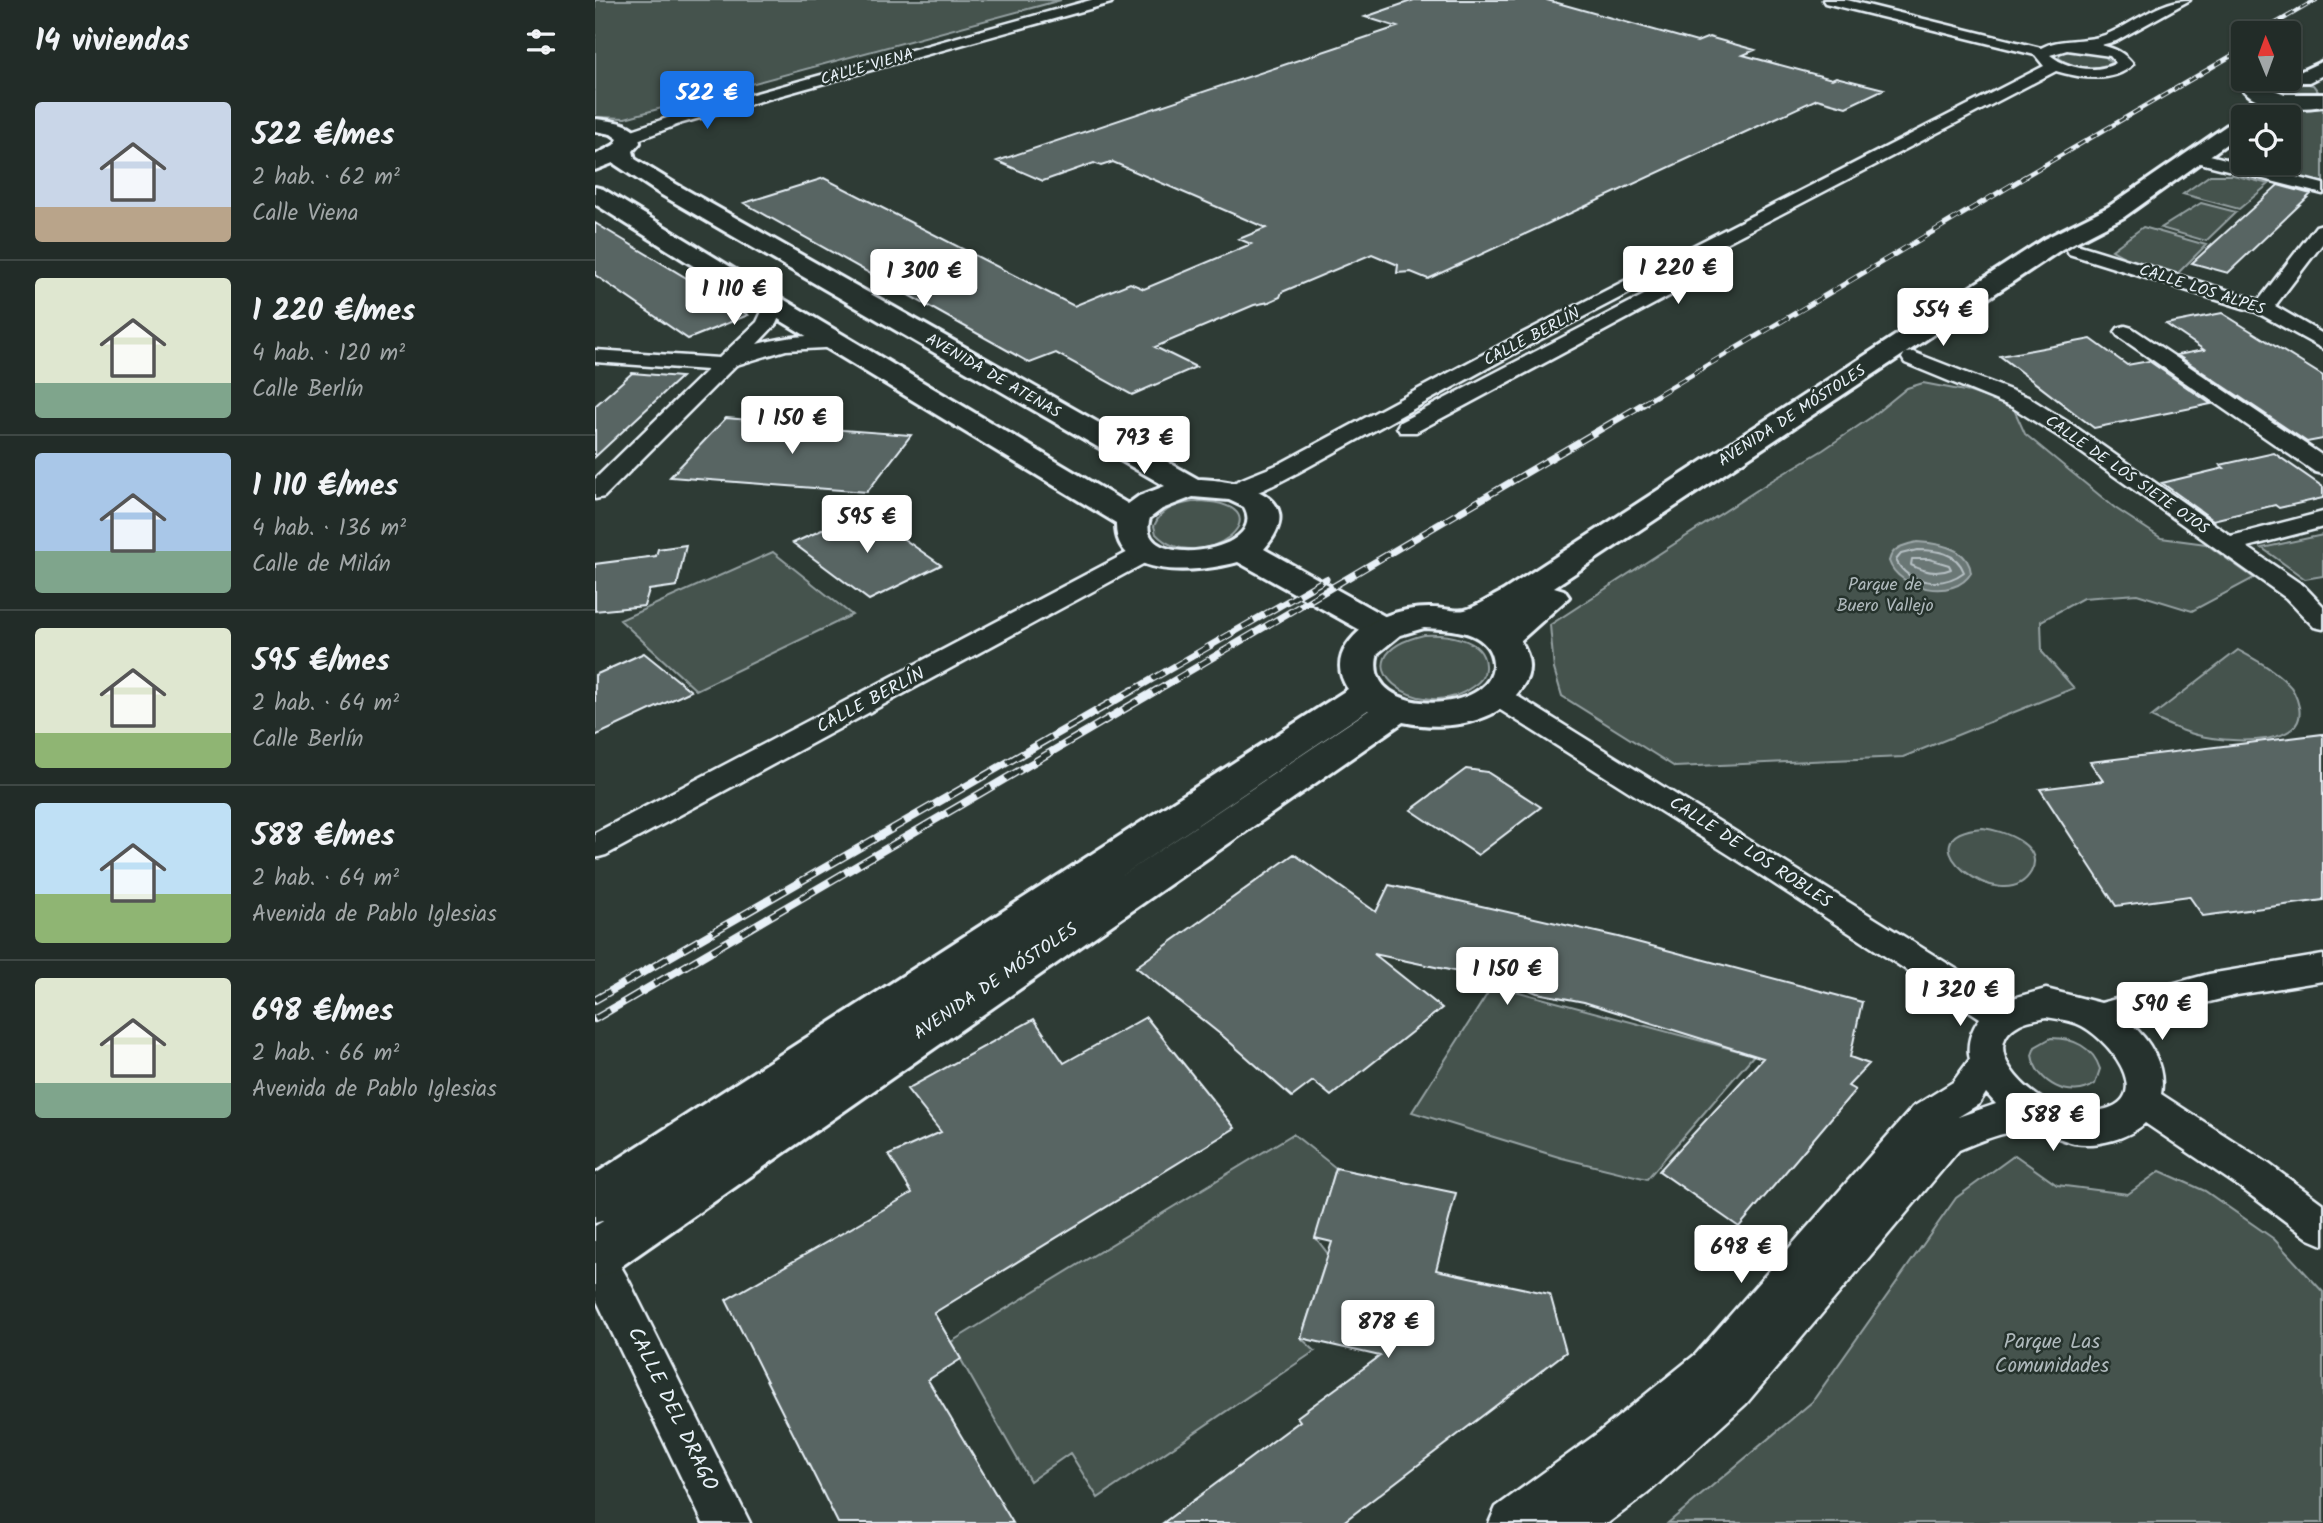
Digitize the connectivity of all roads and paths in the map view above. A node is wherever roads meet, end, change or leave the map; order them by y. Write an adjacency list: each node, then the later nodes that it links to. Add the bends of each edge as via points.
1 (1080, 0): 17 (street, CALLE VIENA, via 668,114 629,124)
2 (1106, 0): 19 (street, CALLE VIENA, via 676,120)
3 (1830, 0): 8 (street)
4 (1861, 0): 8 (street)
5 (2188, 3): 6 (street); 7 (street)
6 (2084, 46): 7 (street); 8 (street)
7 (2115, 53): 10 (street, via 2125,60 2123,67)
8 (2050, 55): 10 (street); 43 (street, CALLE BERLÍN, via 1263,481)
9 (2323, 67): 11 (main road)
10 (2078, 71): 36 (street, CALLE BERLÍN)
11 (2301, 75)
12 (2301, 81): 14 (main road)
13 (2256, 91): 15 (main road)
14 (2321, 97): 15 (main road)
15 (2277, 99): 16 (main road)
16 (2268, 105)
17 (599, 125): 19 (main road, via 617,128)
18 (2231, 132): 20 (main road, AVENIDA DE MÓSTOLES)
19 (626, 144): 21 (main road); 22 (main road, AVENIDA DE ATENAS, via 624,162)
20 (2198, 157): 23 (street); 25 (main road, AVENIDA DE MÓSTOLES)
21 (595, 163)
22 (667, 189): 24 (main road); 37 (main road, AVENIDA DE ATENAS)
23 (2323, 189)
24 (604, 199): 28 (main road)
25 (2116, 212): 27 (main road, AVENIDA DE MÓSTOLES); 52 (main road, AVENIDA DE MÓSTOLES, via 2053,244 1515,598)
26 (2323, 230): 29 (street)
27 (2076, 250): 29 (street, CALLE LOS ALPES); 34 (main road, AVENIDA DE MÓSTOLES)
28 (773, 305): 31 (main road); 35 (street, via 766,324)
29 (2263, 308): 32 (street, CALLE LOS ALPES)
30 (2125, 332): 39 (street)
31 (836, 343): 35 (street, via 779,344); 40 (main road)
32 (2323, 343)
33 (595, 356): 35 (street)
34 (1913, 358): 46 (street, CALLE DE LOS SIETE OJOS, via 2020,402); 54 (main road, AVENIDA DE MÓSTOLES, via 1534,608)
35 (725, 365): 42 (street)
36 (1394, 434)
37 (1129, 454): 40 (main road, via 1127,465 1115,477); 41 (main road, AVENIDA DE ATENAS)
38 (1345, 460): 43 (street)
39 (2323, 467)
40 (1073, 485): 45 (main road)
41 (1192, 488): 43 (main road); 45 (main road, via 1154,500)
42 (595, 492)
43 (1245, 498): 47 (main road, via 1265,516 1255,540)
44 (2323, 519): 46 (street)
45 (1133, 520): 48 (main road, via 1134,540)
46 (2228, 544): 50 (street, CALLE DE LOS SIETE OJOS)
47 (1241, 550): 48 (main road, via 1199,561); 53 (main road)
48 (1145, 553): 57 (street, CALLE BERLÍN)
49 (2323, 589): 50 (street)
50 (2295, 592): 51 (street, CALLE DE LOS SIETE OJOS)
51 (2323, 621)
52 (1468, 622): 53 (main road, via 1424,618); 54 (main road)
53 (1383, 629): 56 (main road, via 1368,640 1355,666 1359,680)
54 (1501, 640): 55 (main road, via 1510,653 1512,668)
55 (1496, 695): 56 (main road, via 1475,707 1450,713 1422,714); 59 (street, CALLE DE LOS ROBLES)
56 (1382, 701): 64 (main road, AVENIDA DE MÓSTOLES); 66 (main road, AVENIDA DE MÓSTOLES)
57 (595, 848)
58 (2323, 968): 60 (street, via 2162,997)
59 (2002, 1015): 60 (street, via 2021,1006 2046,1003 2073,1007); 61 (street, via 1990,1028 1985,1045)
60 (2098, 1018): 62 (street, via 2118,1031 2143,1065)
61 (1987, 1063): 63 (street, via 2005,1092); 68 (street, via 1966,1093 1926,1118 1711,1368 1613,1450)
62 (2141, 1100): 63 (street, via 2130,1115 2090,1128); 65 (street)
63 (2036, 1116): 69 (street, via 1991,1119 1945,1139 1731,1389 1632,1477)
64 (595, 1201)
65 (2323, 1227)
66 (595, 1257): 67 (street, CALLE DEL DRAGO)
67 (727, 1523)
68 (1512, 1523)
69 (1570, 1523)

